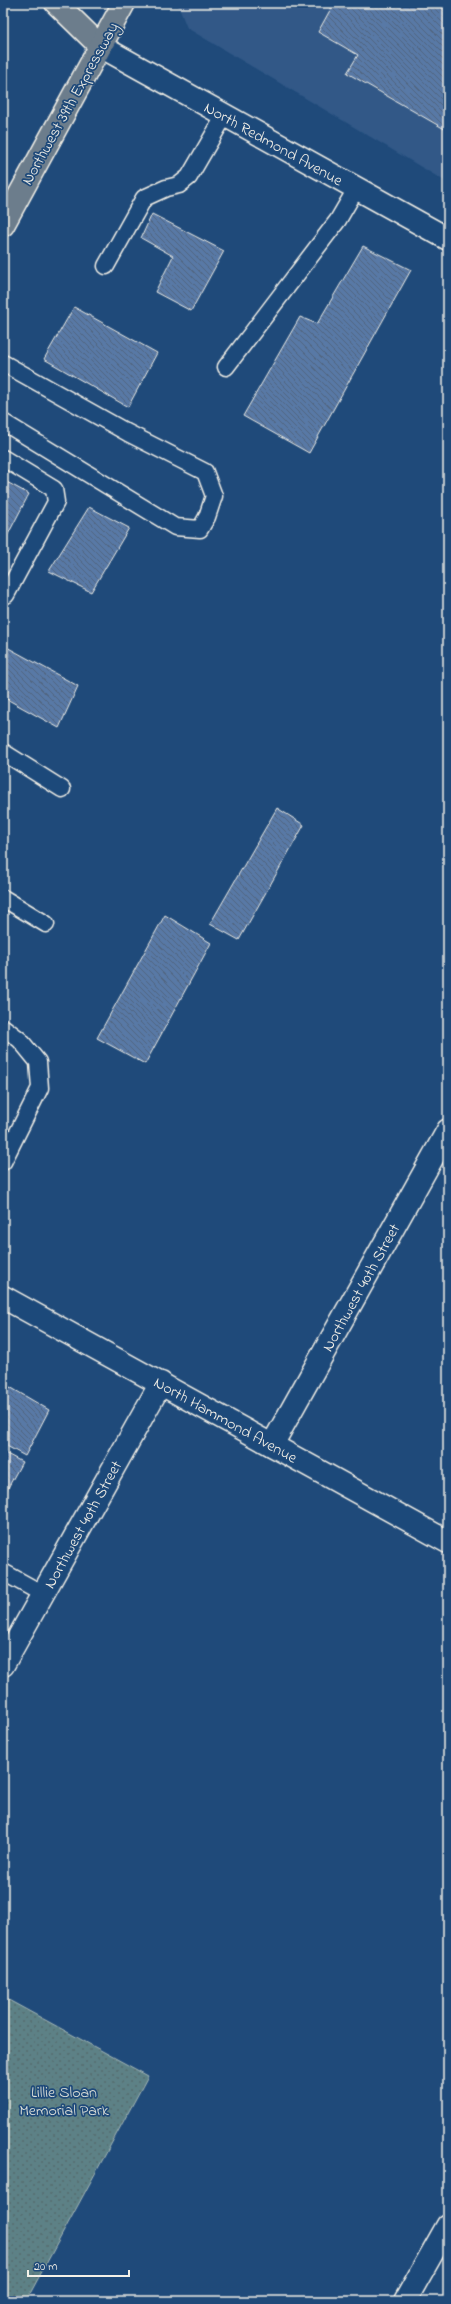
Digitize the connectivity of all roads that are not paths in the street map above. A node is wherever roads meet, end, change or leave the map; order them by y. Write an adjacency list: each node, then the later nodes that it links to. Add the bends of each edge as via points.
1 (56, 3): 3 (highway)
2 (124, 3): 3 (highway, Northwest 39th Expressway)
3 (100, 46): 4 (street, North Redmond Avenue); 6 (highway, Northwest 39th Expressway)
4 (225, 115): 5 (street, North Redmond Avenue); 8 (lane, via 189,177 179,185 144,198)
5 (356, 189): 7 (street, North Redmond Avenue); 10 (lane, via 338,220)
6 (3, 225)
7 (448, 239)
8 (106, 266)
9 (3, 363): 11 (lane, via 128,433 205,472 214,496 207,517 200,529 175,527)
10 (226, 367)
11 (3, 422)
12 (3, 458): 13 (lane, via 54,489 56,502 6,595)
13 (3, 594)
14 (3, 752): 15 (lane)
15 (62, 789)
16 (3, 898): 17 (lane)
17 (46, 924)
18 (3, 1027): 20 (lane, via 20,1040 38,1062 40,1088)
19 (448, 1130): 23 (street, Northwest 40th Street)
20 (3, 1162)
21 (3, 1297): 22 (street, North Hammond Avenue)
22 (161, 1383): 23 (street, North Hammond Avenue); 26 (street, Northwest 40th Street)
23 (272, 1445): 24 (street, North Hammond Avenue)
24 (448, 1542)
25 (3, 1572): 26 (lane)
26 (43, 1594): 27 (street, Northwest 40th Street)
27 (3, 1665)
28 (448, 2225): 29 (street)
29 (405, 2301)

